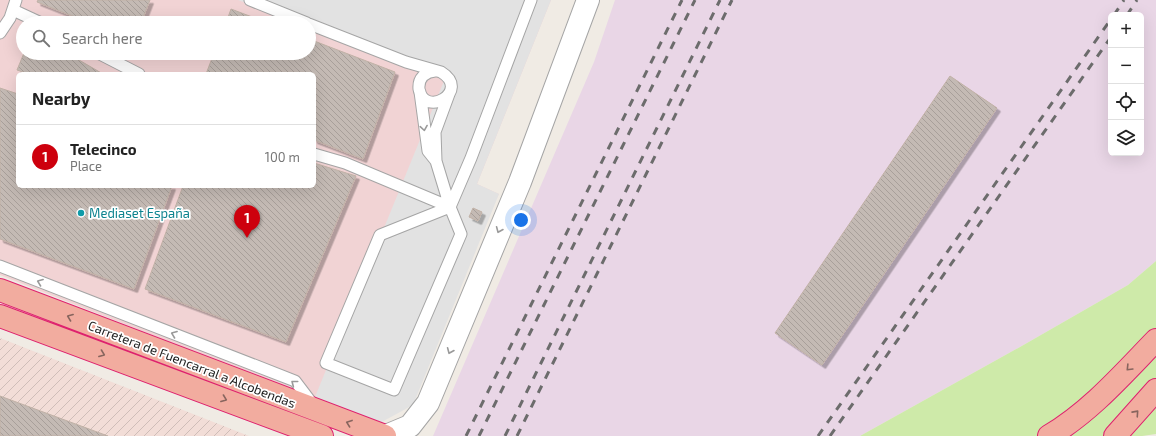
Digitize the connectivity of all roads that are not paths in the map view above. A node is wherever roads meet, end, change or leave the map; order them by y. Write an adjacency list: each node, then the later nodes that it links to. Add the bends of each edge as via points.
1 (250, 0): 6 (lane)
2 (531, 0): 18 (lane)
3 (588, 0): 26 (street, one-way to 26, via 520,182 428,403 410,426)
4 (14, 5): 5 (lane); 8 (lane)
5 (30, 16)
6 (290, 16)
7 (316, 26): 10 (lane)
8 (0, 33)
9 (112, 60): 12 (lane)
10 (406, 62): 11 (lane); 13 (lane)
11 (435, 71): 13 (lane); 15 (lane, via 441,72 448,79)
12 (135, 72)
13 (422, 78): 14 (lane)
14 (420, 92): 15 (lane, via 431,102 442,101); 17 (lane, one-way to 17, via 428,151)
15 (449, 94): 17 (lane, via 435,132)
16 (316, 155): 18 (lane, via 345,163)
17 (436, 161): 18 (lane)
18 (450, 207): 18 (lane, via 380,235 326,363 394,390 461,234)
19 (0, 266): 24 (lane, one-way to 19, via 295,381)
20 (0, 290): 24 (highway, Carretera de Fuencarral a Alcobendas, one-way to 20)
21 (0, 316): 25 (highway, Carretera de Fuencarral a Alcobendas, one-way to 25)
22 (1156, 340): 27 (highway, one-way to 27, via 1101,396)
23 (1156, 390): 28 (highway, one-way to 23)
24 (319, 412): 26 (highway, Carretera de Fuencarral a Alcobendas, one-way to 24)
25 (322, 436)
26 (386, 436)
27 (1049, 436)
28 (1115, 436)

